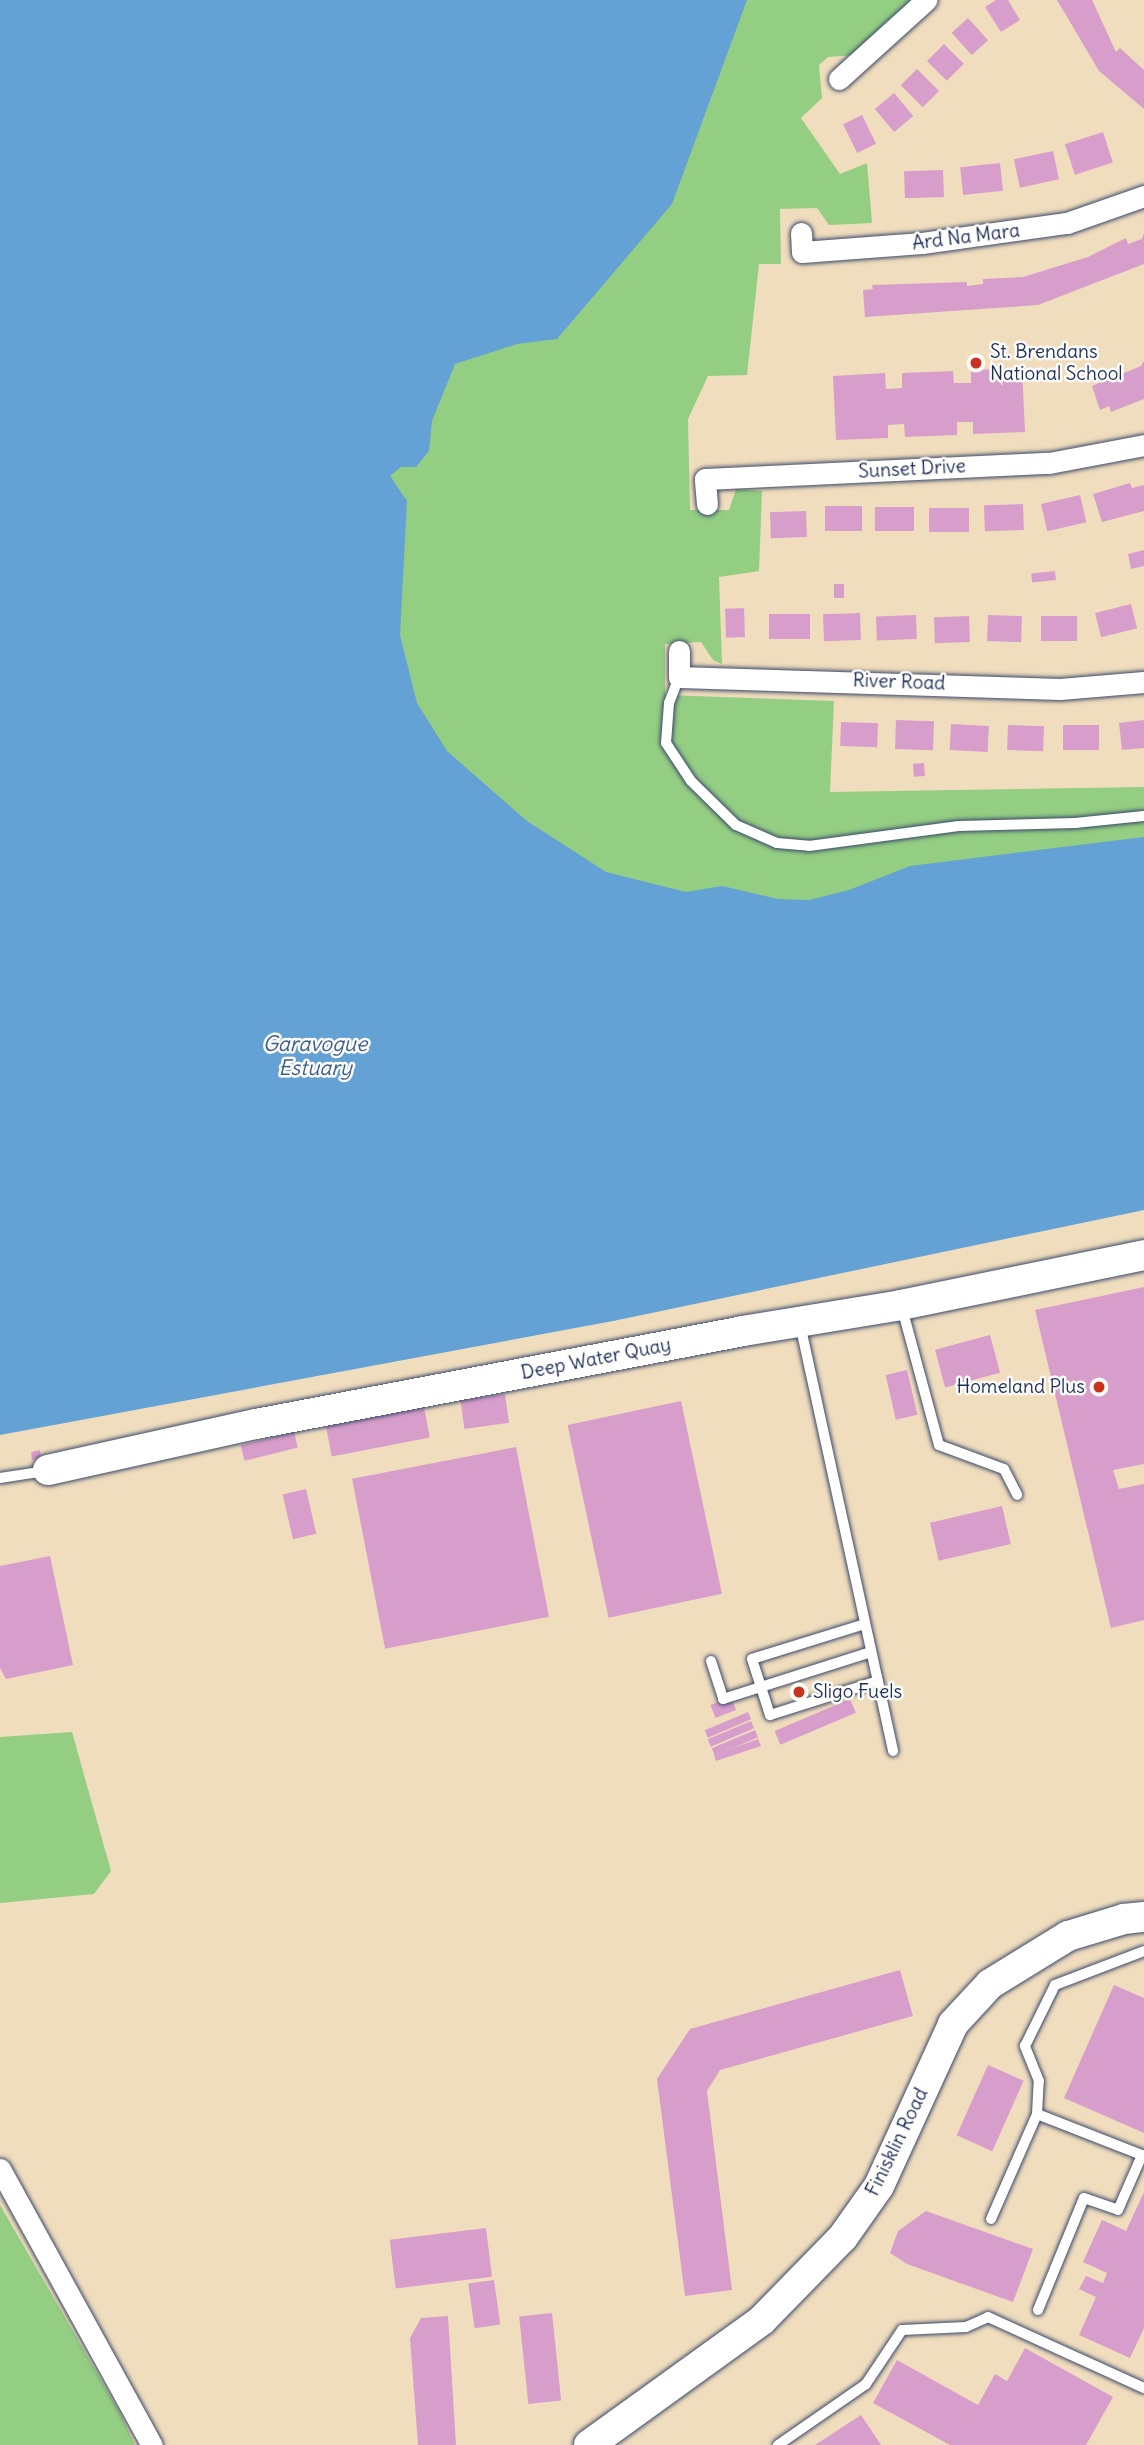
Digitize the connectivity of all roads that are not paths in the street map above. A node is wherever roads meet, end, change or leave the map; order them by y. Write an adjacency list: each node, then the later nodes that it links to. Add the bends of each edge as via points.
1 (926, 0): 2 (street)
2 (839, 79)
3 (1144, 196): 4 (street, Ard Na Mara, via 1067,223 922,243 802,252)
4 (801, 233)
5 (1144, 445): 6 (street, Sunset Drive, via 1049,463 705,479)
6 (707, 504)
7 (679, 651): 8 (street)
8 (679, 677): 9 (street, River Road, via 1059,689); 10 (lane, via 669,703 666,743 691,781 736,825 777,843 809,846 959,826)
9 (1144, 682)
10 (1144, 816)
11 (1144, 1255): 12 (street, Deep Water Quay)
12 (901, 1305): 13 (street, Deep Water Quay); 16 (lane, via 939,1445 1004,1469)
13 (800, 1324): 14 (street, Deep Water Quay, via 297,1416); 17 (lane)
14 (48, 1470): 15 (lane)
15 (0, 1478)
16 (1017, 1495)
17 (866, 1624): 18 (lane); 21 (lane, via 752,1658)
18 (871, 1652): 20 (lane); 21 (lane)
19 (711, 1661): 21 (lane, via 723,1699)
20 (878, 1681): 21 (lane, via 770,1715); 22 (lane)
21 (760, 1686)
22 (893, 1751)
23 (1144, 1917): 32 (street, Finisklin Road, via 1068,1937 990,1984 953,2024 879,2186 843,2237 762,2320)
24 (1144, 1951): 25 (lane, via 1055,1984 1025,2046 1039,2081)
25 (1037, 2114): 26 (lane); 28 (lane)
26 (1143, 2155): 29 (lane, via 1118,2210 1084,2198)
27 (0, 2169): 31 (street)
28 (991, 2220)
29 (1038, 2310)
30 (1144, 2388): 33 (lane, via 988,2317 966,2327 902,2330 866,2385)
31 (152, 2445)
32 (589, 2445)
33 (778, 2445)

